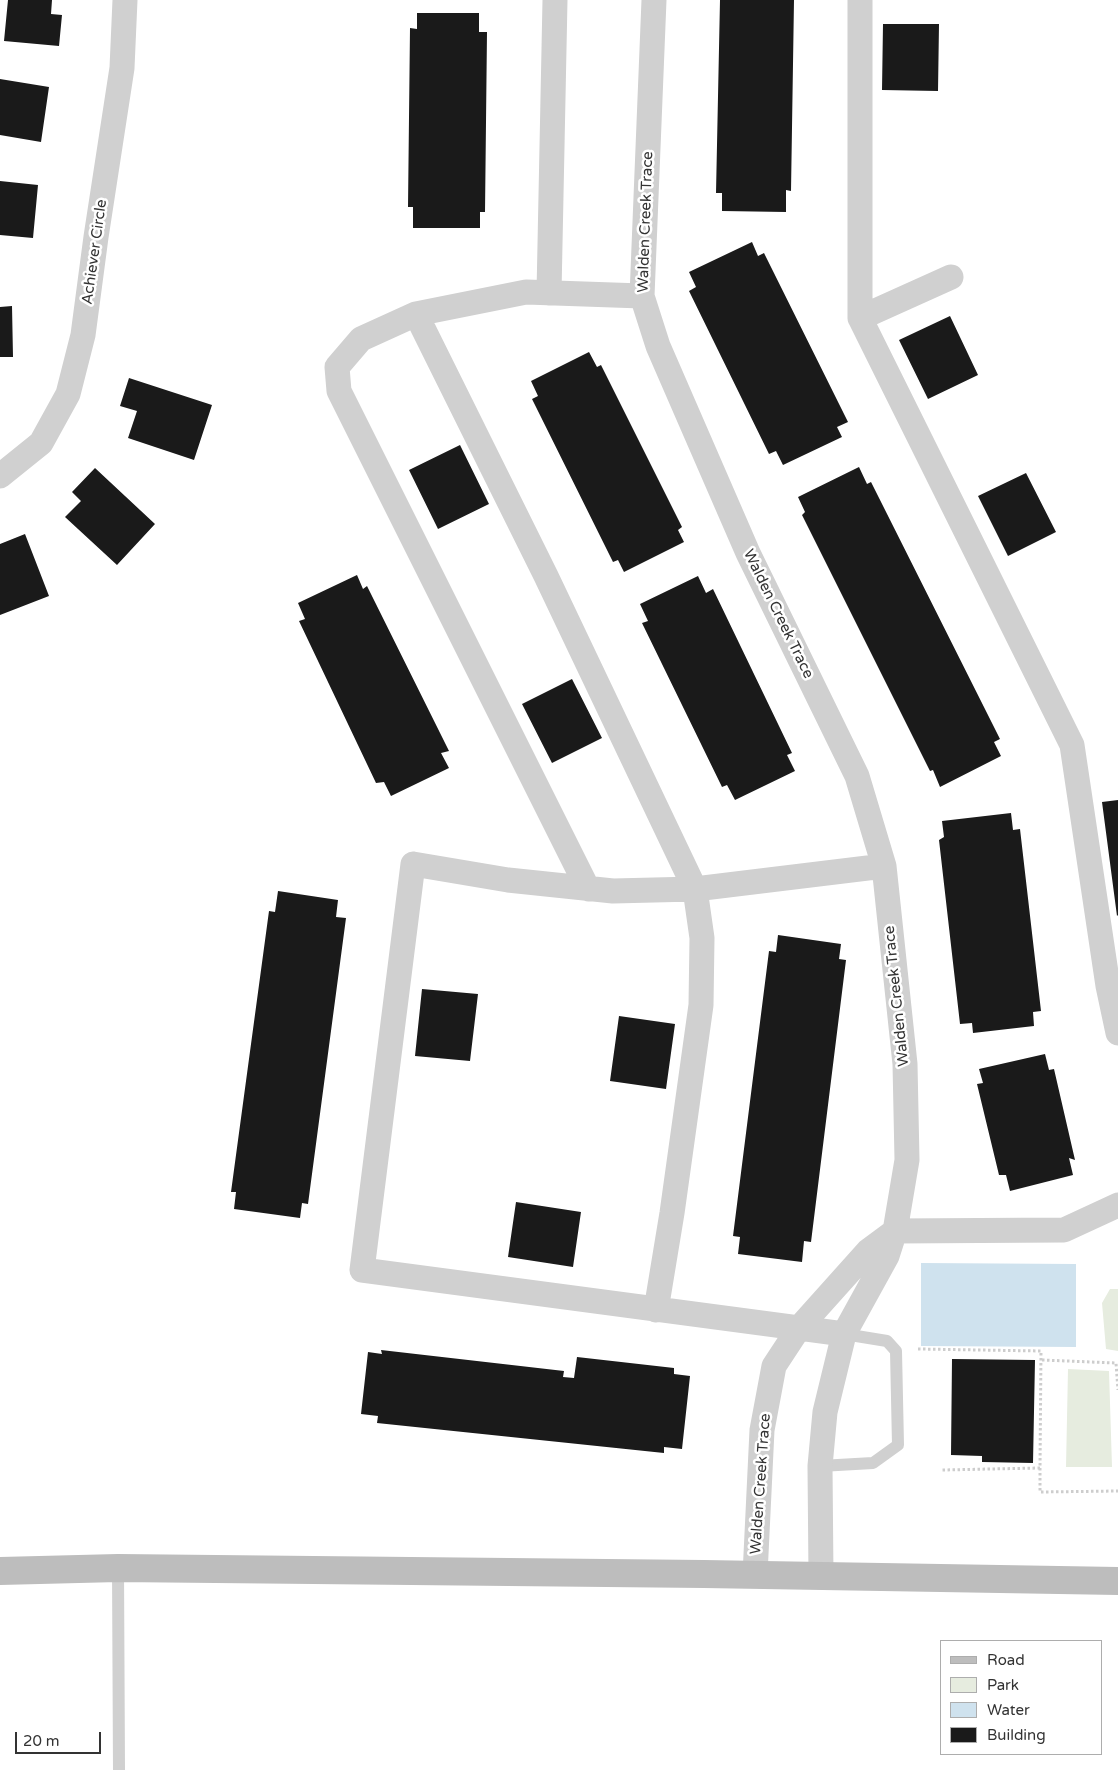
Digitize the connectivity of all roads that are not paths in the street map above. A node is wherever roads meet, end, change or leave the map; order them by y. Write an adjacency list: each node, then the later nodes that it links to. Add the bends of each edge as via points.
1 (125, 0): 10 (street, Achiever Circle, via 122,68 84,335 68,394 41,443)
2 (555, 0): 6 (street)
3 (654, 0): 7 (street, Walden Creek Trace)
4 (860, 0): 9 (street)
5 (951, 277): 9 (street)
6 (549, 293): 7 (street); 8 (street, via 526,292)
7 (642, 296): 11 (street, Walden Creek Trace, via 658,346 748,554 856,776)
8 (416, 314): 12 (street, via 361,340 337,367 340,391); 13 (street, via 546,576)
9 (860, 318): 14 (street, via 1072,745 1108,986)
10 (0, 476)
11 (884, 866): 13 (street); 16 (street, Walden Creek Trace, via 904,1064 907,1160)
12 (588, 889): 13 (street); 17 (street, via 413,864 362,1270)
13 (695, 889): 17 (street, via 702,938 701,1005)
14 (1118, 1032)
15 (1118, 1205): 16 (street, via 1064,1230)
16 (895, 1231): 18 (street, Walden Creek Trace, via 868,1251); 19 (street, Walden Creek Trace, via 887,1256)
17 (656, 1310): 18 (street)
18 (799, 1328): 19 (street); 23 (street, Walden Creek Trace, via 774,1366 762,1430)
19 (844, 1334): 20 (street, Walden Creek Trace, via 824,1412); 20 (lane, via 887,1341 896,1350 898,1445 873,1463)
20 (820, 1466): 24 (street, Walden Creek Trace)
21 (118, 1568): 22 (main road); 23 (main road); 26 (lane)
22 (0, 1571)
23 (756, 1575): 24 (main road)
24 (821, 1576): 25 (main road)
25 (1118, 1581)
26 (119, 1770)

